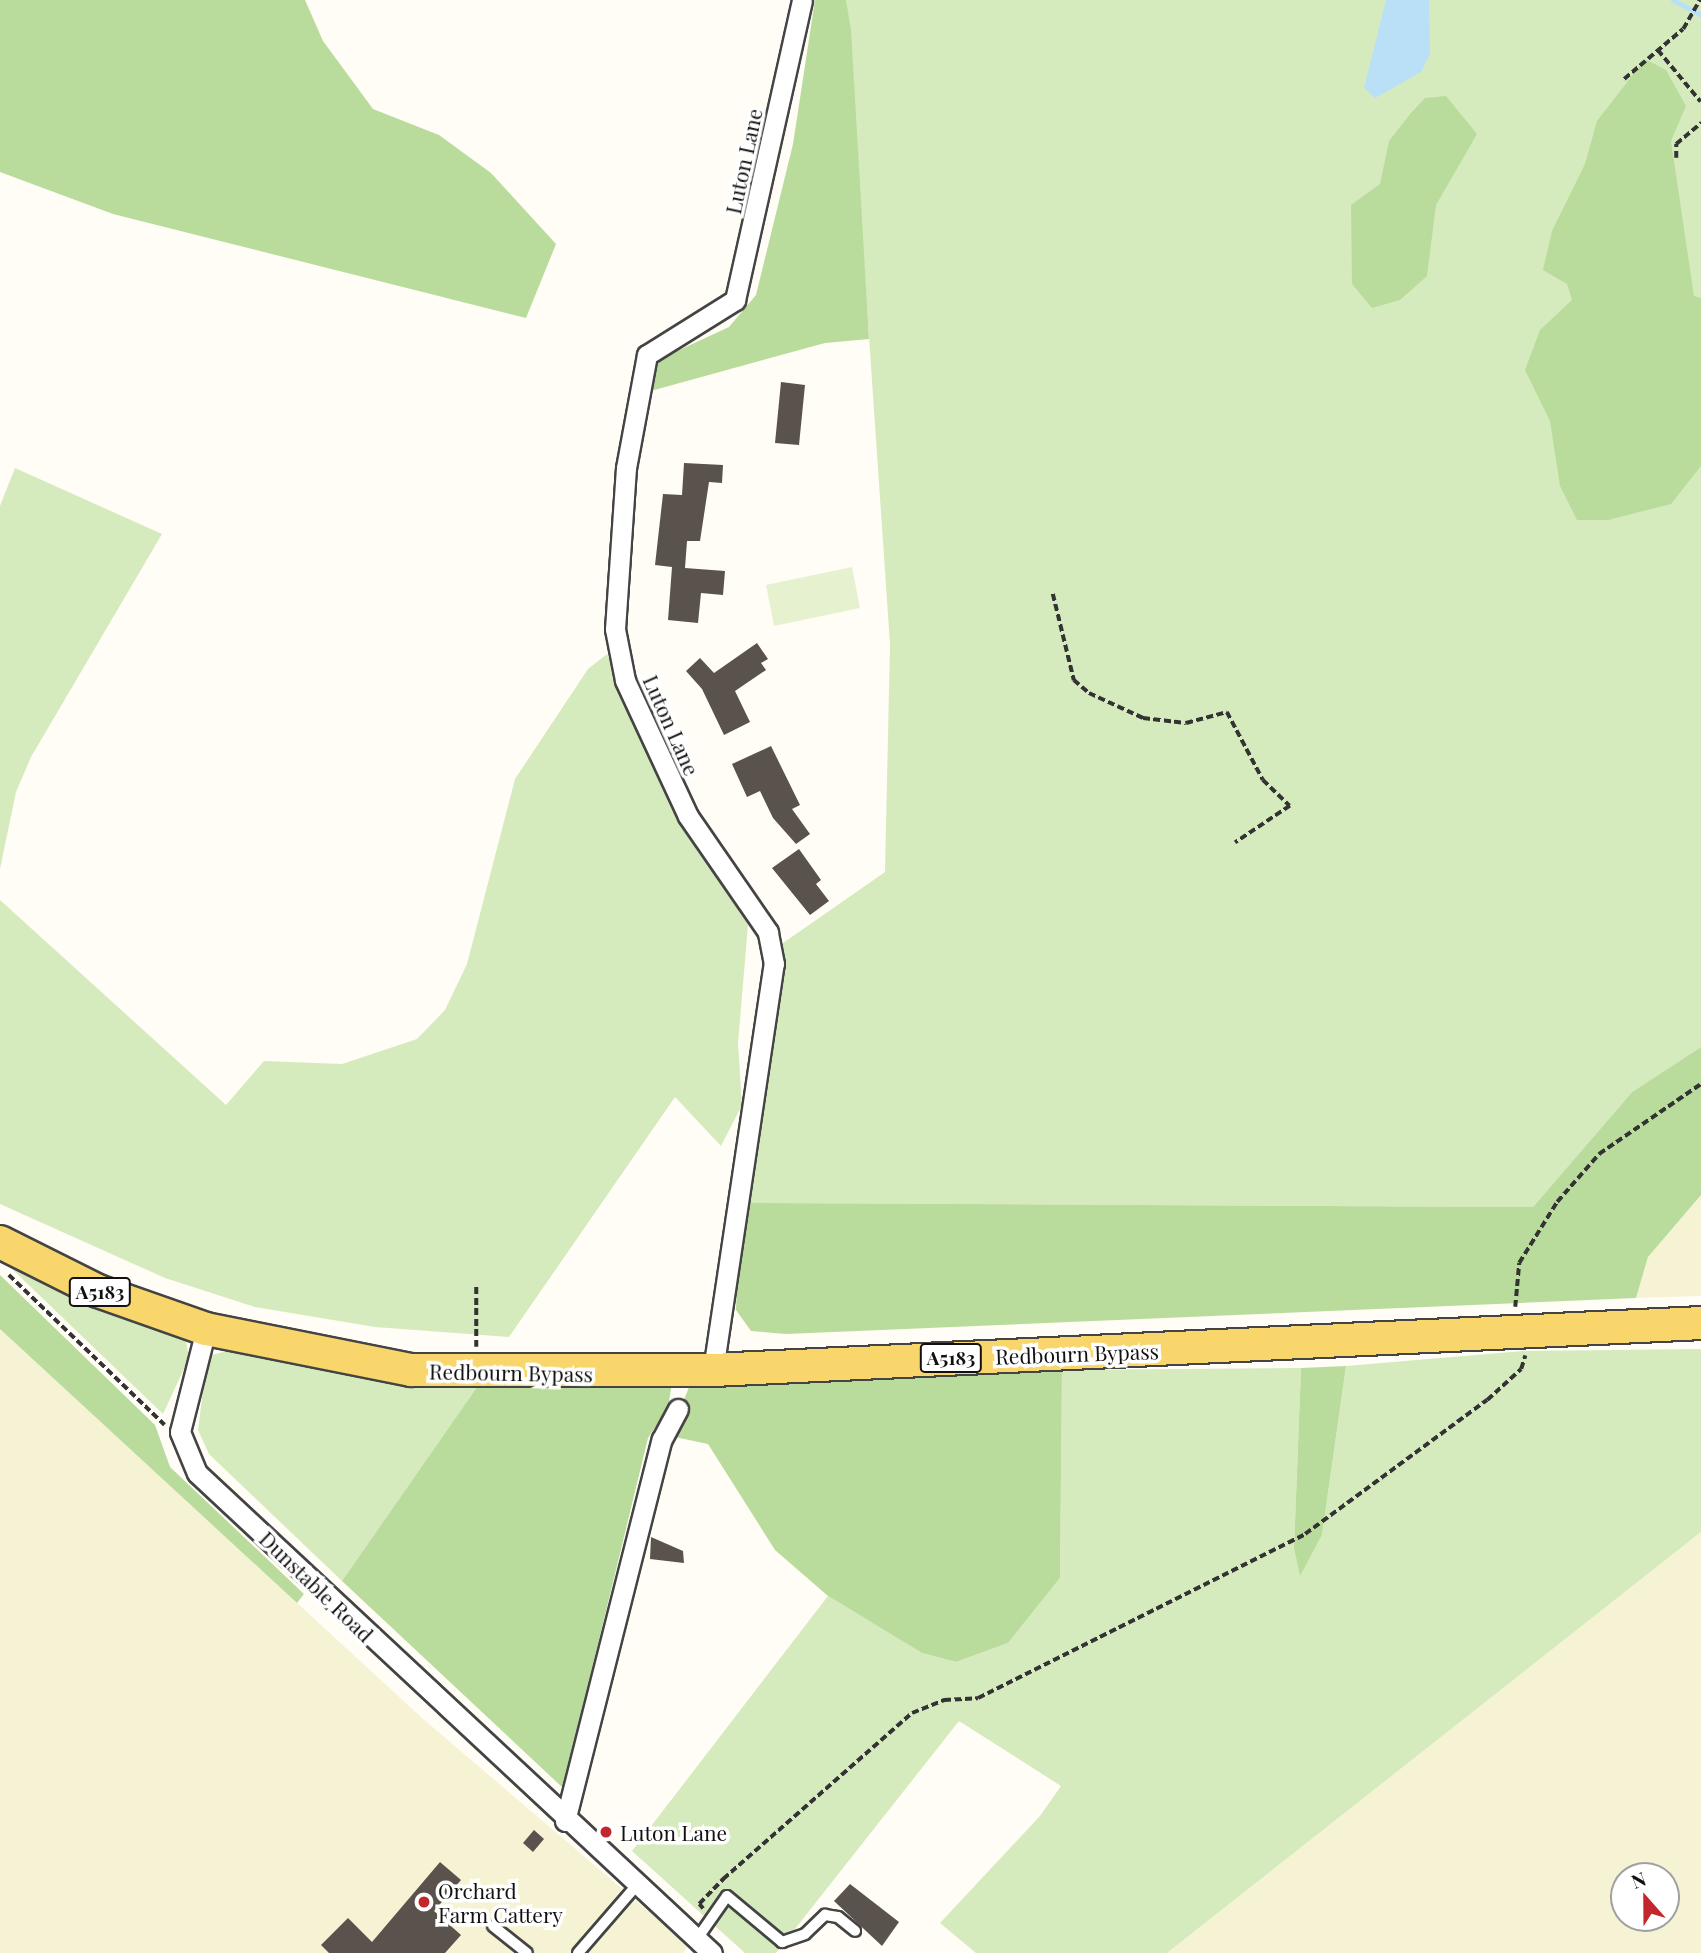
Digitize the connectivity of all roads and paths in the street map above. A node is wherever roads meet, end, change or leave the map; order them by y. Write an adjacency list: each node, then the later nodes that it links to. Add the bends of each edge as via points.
1 (802, 0): 18 (street, Luton Lane, via 735,300 647,355 626,468 615,629 625,680 688,816 768,932 774,964)
2 (1700, 0): 3 (path, via 1683,29)
3 (1658, 50): 4 (path); 5 (path)
4 (1624, 79)
5 (1701, 102)
6 (1701, 123): 7 (path, via 1676,144)
7 (1676, 158)
8 (1053, 594): 9 (path, via 1074,680 1089,693 1143,718 1186,723 1227,712 1263,780 1290,806)
9 (1235, 843)
10 (1701, 1084): 14 (path, via 1599,1154 1557,1202 1526,1245)
11 (0, 1242): 16 (main road, A5183, via 98,1291)
12 (0, 1266): 21 (path, via 166,1425)
13 (476, 1286): 19 (path)
14 (1515, 1300)
15 (1701, 1323): 18 (main road, Redbourn Bypass / A5183)
16 (206, 1329): 19 (main road, Redbourn Bypass / A5183, via 411,1370); 21 (street)
17 (1523, 1351): 24 (path, via 1526,1360 1507,1383 1305,1534 978,1698 944,1700 912,1713 723,1879 699,1904)
18 (713, 1370): 19 (main road, Redbourn Bypass / A5183)
19 (476, 1372)
20 (678, 1409): 22 (street, via 662,1439)
21 (180, 1432): 22 (street, Dunstable Road, via 198,1472)
22 (565, 1821): 23 (street, Dunstable Road)
23 (637, 1885): 27 (street, Dunstable Road); 29 (lane)
24 (709, 1915): 26 (lane, via 727,1896 782,1942 805,1934 825,1915); 27 (lane)
25 (493, 1926): 28 (lane)
26 (855, 1931)
27 (696, 1939): 30 (street, Dunstable Road)
28 (527, 1953)
29 (578, 1953)
30 (712, 1953)

